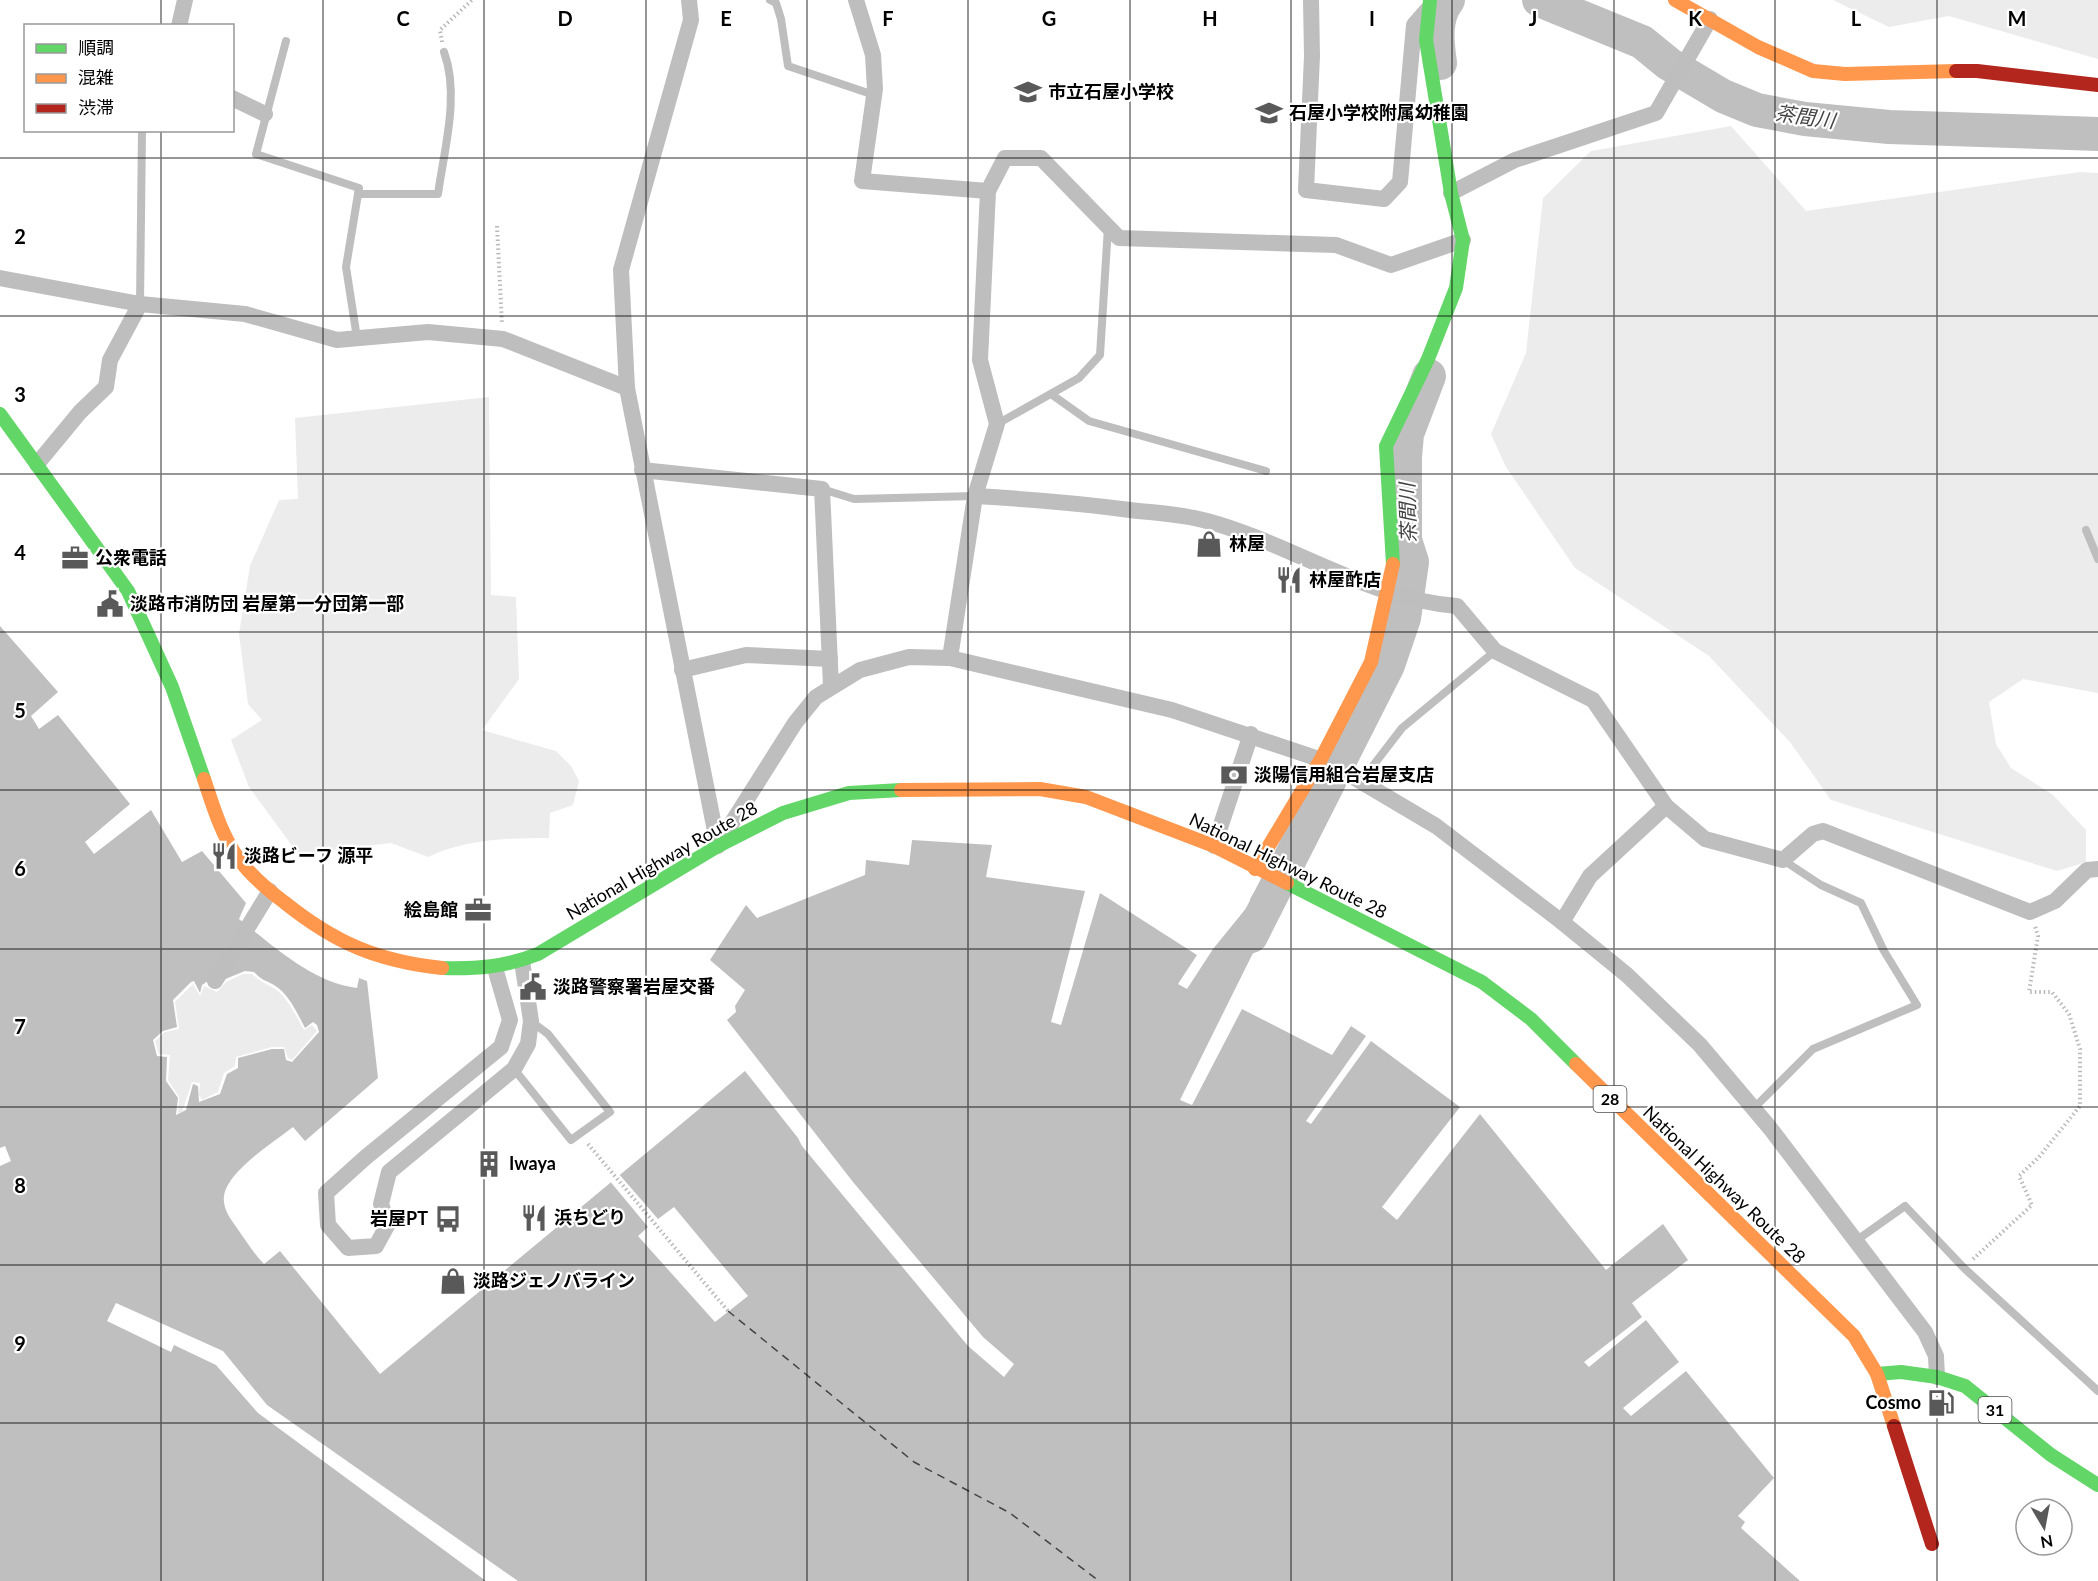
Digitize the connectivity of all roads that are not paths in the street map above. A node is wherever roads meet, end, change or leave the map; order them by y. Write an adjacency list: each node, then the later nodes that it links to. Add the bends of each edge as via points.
1 (185, 0): 9 (street)
2 (689, 0): 25 (street, via 691,20 621,270)
3 (770, 0): 13 (lane, via 776,3 782,19 788,66)
4 (856, 0): 13 (street, via 873,54)
5 (1311, 0): 7 (street, via 1306,190 1384,199 1400,183 1414,26)
6 (1675, 0): 8 (main road)
7 (1428, 5): 18 (main road, via 1426,40)
8 (1709, 22): 12 (main road, via 1813,70 1845,74 1977,71); 18 (street, via 1656,113 1515,160)
9 (179, 24)
10 (285, 41): 15 (lane)
11 (444, 52): 19 (lane, via 450,93 438,194)
12 (2098, 85)
13 (874, 95): 17 (street, via 862,181)
14 (234, 99): 15 (street)
15 (266, 114): 19 (lane, via 256,154 359,188)
16 (142, 132): 23 (lane)
17 (988, 191): 20 (street, via 1005,158 1041,158); 28 (street, via 980,360)
18 (1451, 192): 21 (main road)
19 (358, 194): 24 (lane, via 346,267)
20 (1108, 227): 21 (street, via 1119,238 1336,245 1391,265); 26 (lane, via 1100,355 1079,378)
21 (1463, 240): 36 (main road, via 1456,288 1428,359 1386,446)
22 (0, 278): 23 (street)
23 (140, 304): 24 (street, via 245,314 337,340); 29 (street, via 110,360 106,387)
24 (357, 338): 25 (street, via 428,332 503,339)
25 (627, 388): 30 (street)
26 (1051, 394): 28 (lane); 31 (lane, via 1089,421)
27 (0, 414): 29 (main road, National Highway Route 28 / 28)
28 (997, 424): 33 (street)
29 (37, 464): 51 (main road, National Highway Route 28 / 28, via 128,591 172,687 221,828 238,859)
30 (642, 470): 32 (street); 40 (street)
31 (1266, 471)
32 (822, 489): 33 (lane, via 854,499); 39 (street)
33 (975, 496): 36 (street, via 1048,500 1205,520 1272,543); 38 (street)
34 (2086, 530): 35 (lane)
35 (2098, 558)
36 (1393, 595): 37 (street, via 1425,604 1457,606); 43 (main road, via 1371,662)
37 (1495, 651): 44 (lane, via 1402,728); 45 (street, via 1593,700)
38 (950, 658): 41 (street, via 909,657 860,670); 42 (street, via 1172,710)
39 (830, 659): 40 (street, via 746,656); 41 (street)
40 (682, 670): 46 (street)
41 (831, 686): 46 (street, via 816,697 795,723)
42 (1251, 734): 43 (street); 47 (street)
43 (1324, 760): 44 (street); 50 (main road)
44 (1356, 777): 52 (street, via 1436,826)
45 (1666, 806): 48 (street, via 1705,838); 52 (street, via 1590,876)
46 (718, 846): 47 (main road, National Highway Route 28 / 28, via 783,813 849,793 947,788 1040,789 1086,797); 53 (main road, National Highway Route 28 / 28)
47 (1214, 846): 50 (main road, National Highway Route 28 / 28)
48 (1783, 860): 49 (street, via 1813,834 1823,831 2030,912 2055,901 2087,870); 58 (lane, via 1821,885 1861,903 1917,1005 1813,1049)
49 (2098, 869)
50 (1260, 872): 60 (main road, National Highway Route 28 / 28, via 1482,982 1530,1020 1854,1336)
51 (270, 891): 54 (main road, National Highway Route 28 / 28, via 314,926 368,954 423,966); 55 (street)
52 (1562, 922): 58 (street, via 1627,975 1700,1045)
53 (522, 961): 54 (main road, National Highway Route 28 / 28); 56 (street)
54 (495, 968): 57 (street, via 510,1020 501,1047 326,1193 328,1225 348,1248 376,1246 388,1224 381,1204 389,1172)
55 (215, 981)
56 (531, 1021): 57 (street, via 528,1044); 57 (lane, via 548,1034 610,1112 572,1140)
57 (514, 1069)
58 (1754, 1108): 59 (street)
59 (1857, 1240): 61 (street, via 1925,1332 1936,1356); 62 (lane, via 1905,1206 1964,1268)
60 (1877, 1374): 61 (main road, 31, via 1901,1372); 64 (main road, National Highway Route 28 / 28)
61 (1937, 1377): 63 (main road, 31, via 1965,1386 2051,1455)
62 (2098, 1391)
63 (2098, 1485)
64 (1932, 1544)

